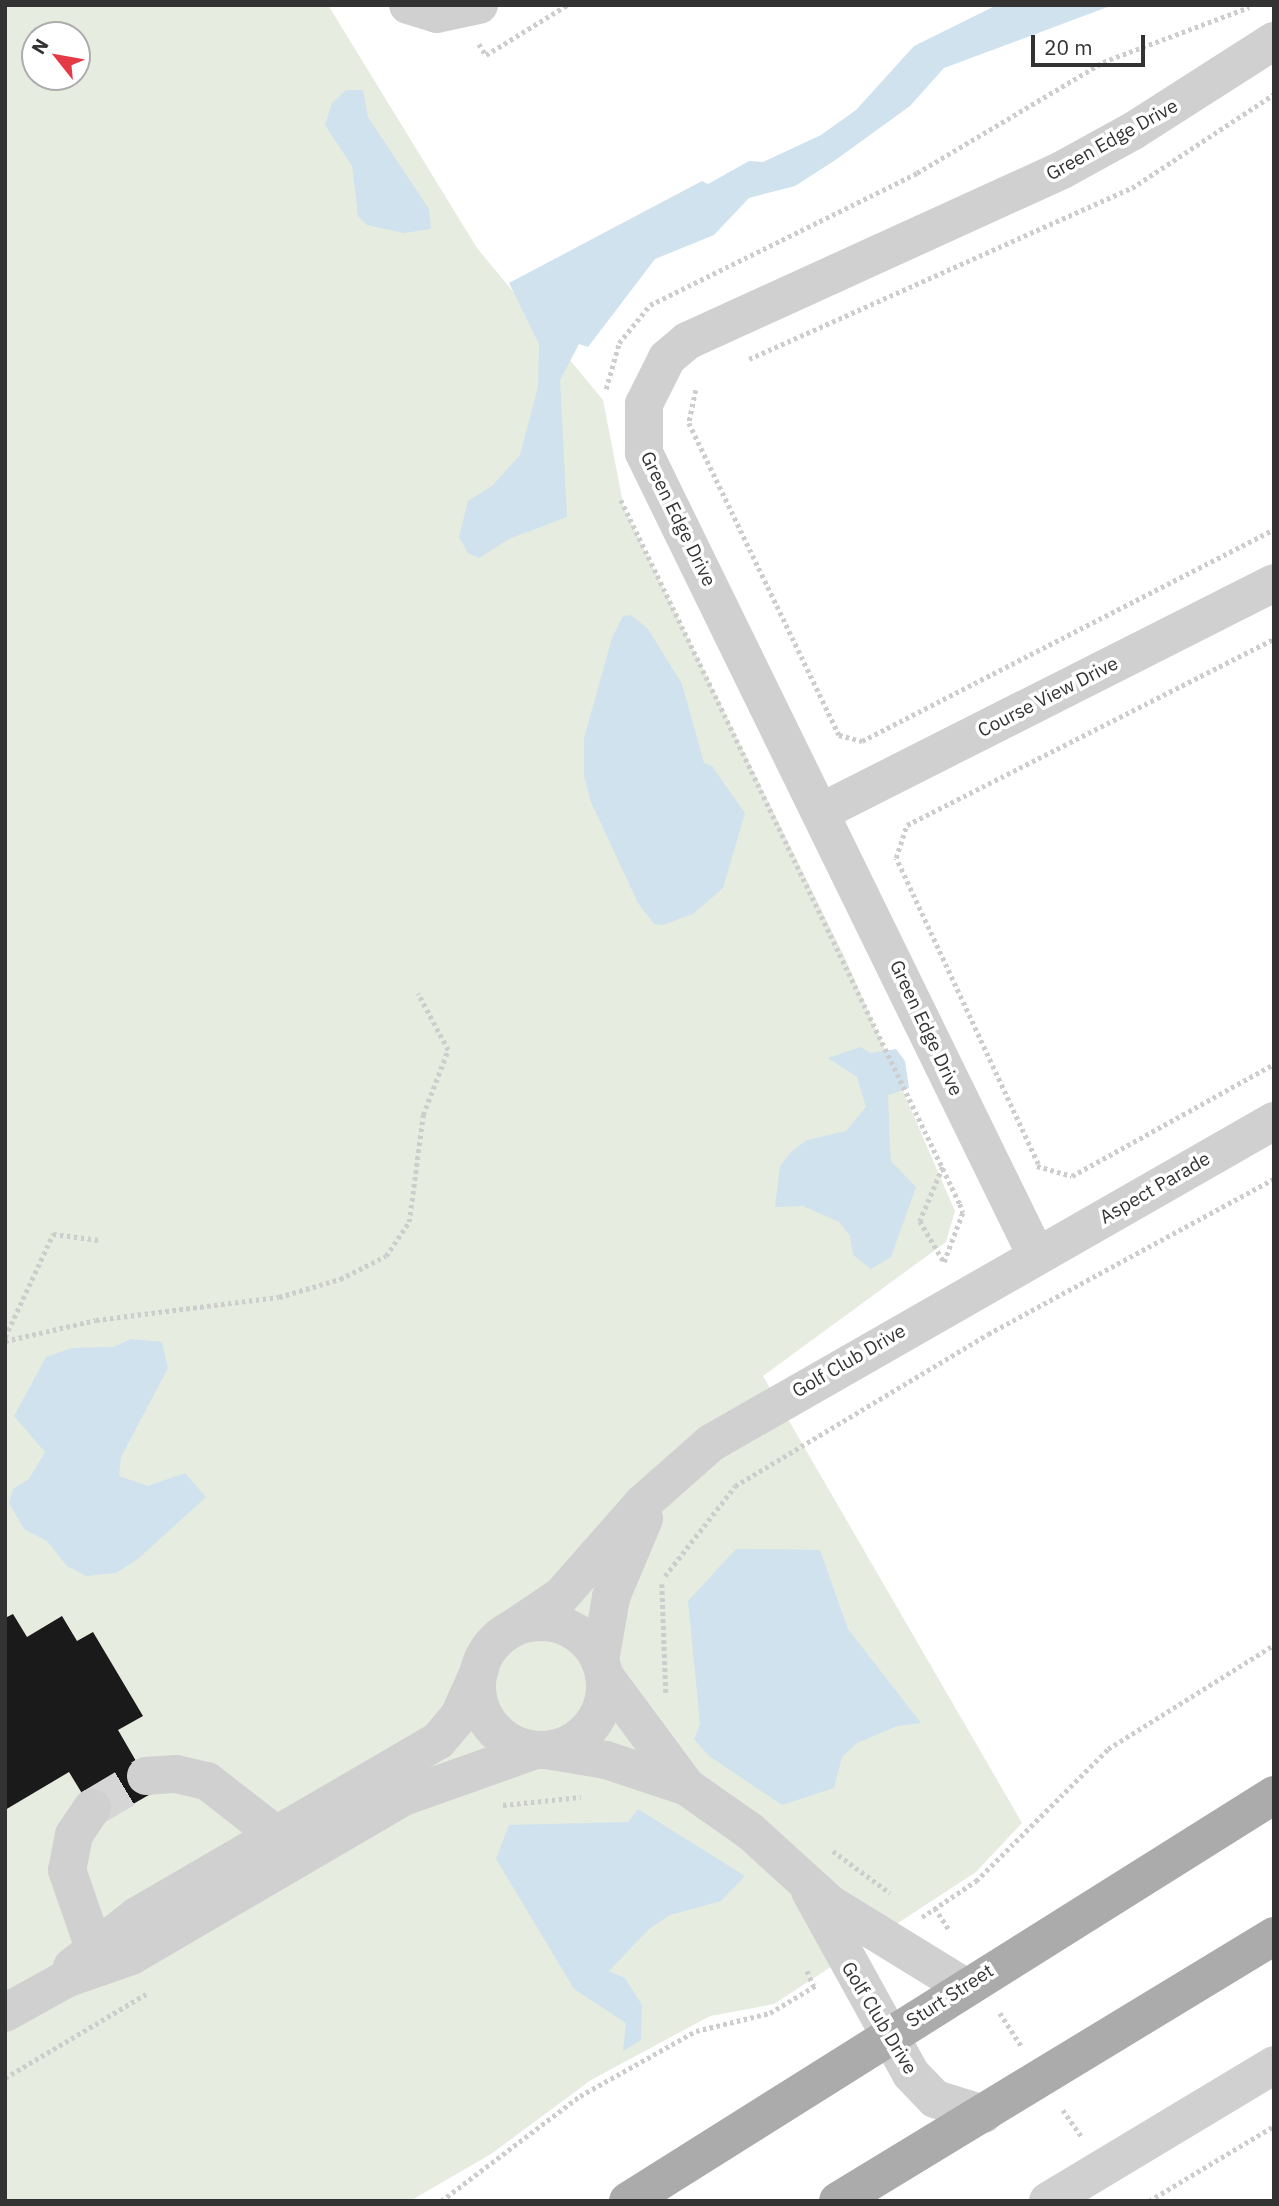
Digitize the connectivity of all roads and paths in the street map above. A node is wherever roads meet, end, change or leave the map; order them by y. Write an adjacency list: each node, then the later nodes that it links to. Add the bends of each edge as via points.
1 (408, 5): 2 (street, via 437,14)
2 (479, 5)
3 (1253, 5): 8 (path, via 1103,62 917,173 650,305 619,343)
4 (1274, 41): 13 (street, Green Edge Drive, via 1155,118 1062,170 718,323 687,341 653,381 641,428 644,453)
5 (1274, 94): 6 (path, via 1132,188)
6 (736, 364)
7 (699, 380): 10 (path, via 689,423 839,735 862,741)
8 (603, 400)
9 (619, 495): 18 (path)
10 (1274, 529)
11 (1274, 583): 13 (street, Course View Drive)
12 (1274, 639): 17 (path, via 907,825 895,858)
13 (823, 811): 20 (street, Green Edge Drive)
14 (418, 994): 24 (path, via 448,1050 423,1115 409,1222 386,1256 340,1279 290,1295 96,1320)
15 (1274, 1064): 17 (path, via 1072,1176)
16 (1274, 1121): 23 (street, Aspect Parade)
17 (1038, 1165): 20 (path)
18 (943, 1167): 21 (path); 21 (path, via 920,1221 944,1263 963,1213)
19 (1274, 1179): 30 (path, via 988,1334 735,1486 669,1568 660,1587 667,1690)
20 (999, 1185): 21 (path); 23 (street, Green Edge Drive)
21 (960, 1204)
22 (100, 1240): 24 (path, via 52,1234)
23 (1036, 1255): 25 (street, Golf Club Drive, via 752,1417)
24 (5, 1339)
25 (670, 1479): 26 (street, Golf Club Drive, via 561,1596); 28 (street, Golf Club Drive, via 620,1572)
26 (515, 1627): 28 (street, via 538,1622 570,1629); 29 (street, via 497,1640)
27 (1274, 1645): 45 (path, via 1108,1749 976,1881 935,1908)
28 (602, 1668): 30 (street, Golf Club Drive); 31 (street, via 600,1710 588,1730)
29 (480, 1669): 31 (street, via 477,1691 489,1723 514,1744); 38 (street, via 457,1719 438,1741)
30 (643, 1731): 34 (street, Golf Club Drive)
31 (541, 1750): 32 (street, Golf Club Drive); 46 (street, via 402,1797 131,1956)
32 (622, 1764): 34 (street, Golf Club Drive); 36 (path, via 593,1795)
33 (146, 1776): 38 (street, via 176,1773 206,1781)
34 (687, 1787): 40 (street, Golf Club Drive, via 767,1845)
35 (1274, 1795): 45 (main road, Sturt Street)
36 (490, 1806)
37 (92, 1808): 43 (street, via 74,1835 67,1870)
38 (275, 1834): 43 (street, via 137,1916)
39 (825, 1846): 41 (path)
40 (807, 1886): 44 (street, Golf Club Drive); 45 (street, Golf Club Drive, via 884,1941)
41 (896, 1899)
42 (1274, 1936): 52 (main road)
43 (94, 1948): 46 (street)
44 (846, 1965): 49 (street, Golf Club Drive); 56 (path, via 770,2013 706,2026 580,2096)
45 (972, 1982): 49 (main road, Sturt Street); 52 (path)
46 (49, 1987): 48 (street)
47 (149, 1992): 51 (path)
48 (5, 2013)
49 (888, 2036): 53 (street, Golf Club Drive, via 930,2096); 57 (main road, Sturt Street)
50 (1274, 2065): 55 (street)
51 (5, 2078)
52 (1041, 2078): 53 (main road); 55 (path)
53 (984, 2114): 58 (main road)
54 (1274, 2126): 60 (path)
55 (1103, 2167): 59 (street)
56 (440, 2201)
57 (628, 2201)
58 (838, 2201)
59 (1048, 2201)
60 (1149, 2201)

